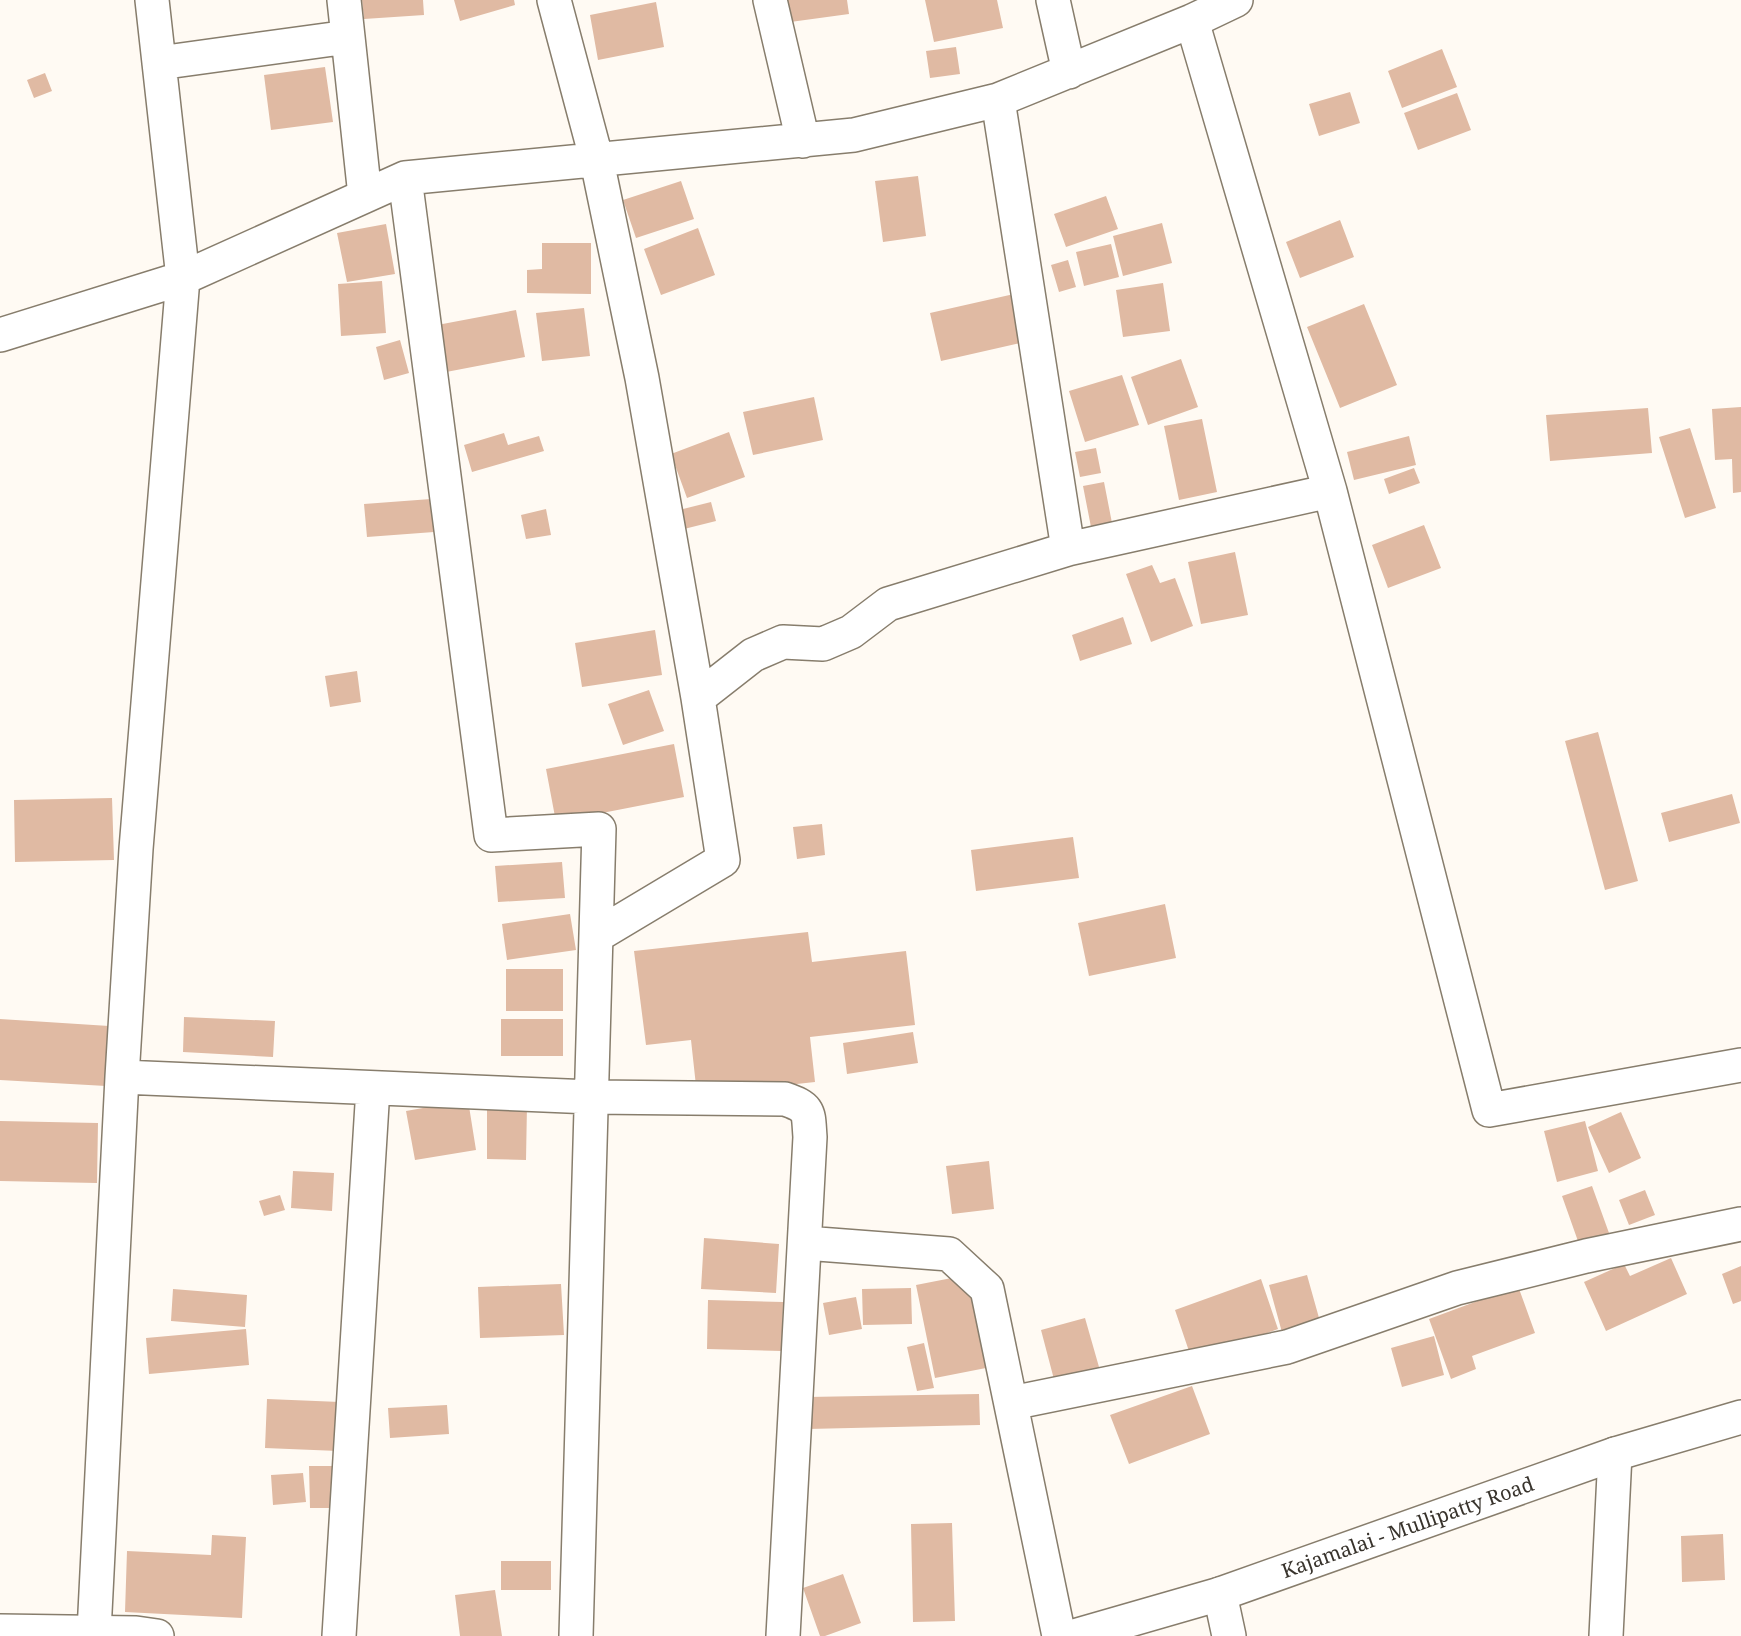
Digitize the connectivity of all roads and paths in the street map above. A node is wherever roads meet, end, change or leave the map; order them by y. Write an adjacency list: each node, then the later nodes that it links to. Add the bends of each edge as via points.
1 (152, 0): 9 (street)
2 (344, 0): 8 (street)
3 (554, 0): 13 (street)
4 (770, 0): 12 (street)
5 (1053, 0): 10 (street)
6 (1236, 0): 7 (street)
7 (1192, 21): 10 (street); 18 (street)
8 (348, 36): 9 (street); 15 (street)
9 (159, 63): 16 (street)
10 (1069, 72): 11 (street)
11 (998, 100): 12 (street, via 854,135); 19 (street)
12 (803, 141): 13 (street)
13 (597, 161): 14 (street); 20 (street, via 642,378)
14 (405, 178): 15 (street); 21 (street, via 491,835 599,829)
15 (365, 196): 16 (street)
16 (183, 278): 17 (street); 23 (street, via 137,837)
17 (0, 335)
18 (1330, 491): 19 (street); 22 (street, via 1489,1110)
19 (1068, 549): 20 (street, via 888,604 851,632 823,644 783,642 753,655)
20 (698, 698): 21 (street, via 723,860)
21 (596, 936): 25 (street)
22 (1741, 1065)
23 (122, 1077): 24 (street); 33 (street)
24 (373, 1088): 25 (street); 35 (street)
25 (591, 1097): 27 (street, via 785,1099 801,1105 808,1115 810,1137); 36 (street)
26 (1741, 1224): 28 (street, via 1457,1288 1287,1347)
27 (805, 1243): 28 (street, via 949,1254 987,1289); 37 (street)
28 (1012, 1403): 38 (street)
29 (1741, 1418): 30 (street, Kajamalai - Mullipatty Road)
30 (1616, 1454): 31 (street, Kajamalai - Mullipatty Road); 41 (street)
31 (1220, 1594): 39 (street, Kajamalai - Mullipatty Road); 40 (street)
32 (0, 1631): 33 (street)
33 (94, 1632): 34 (street)
34 (156, 1636)
35 (339, 1636)
36 (576, 1636)
37 (783, 1636)
38 (1059, 1636)
39 (1074, 1636)
40 (1229, 1636)
41 (1606, 1636)

